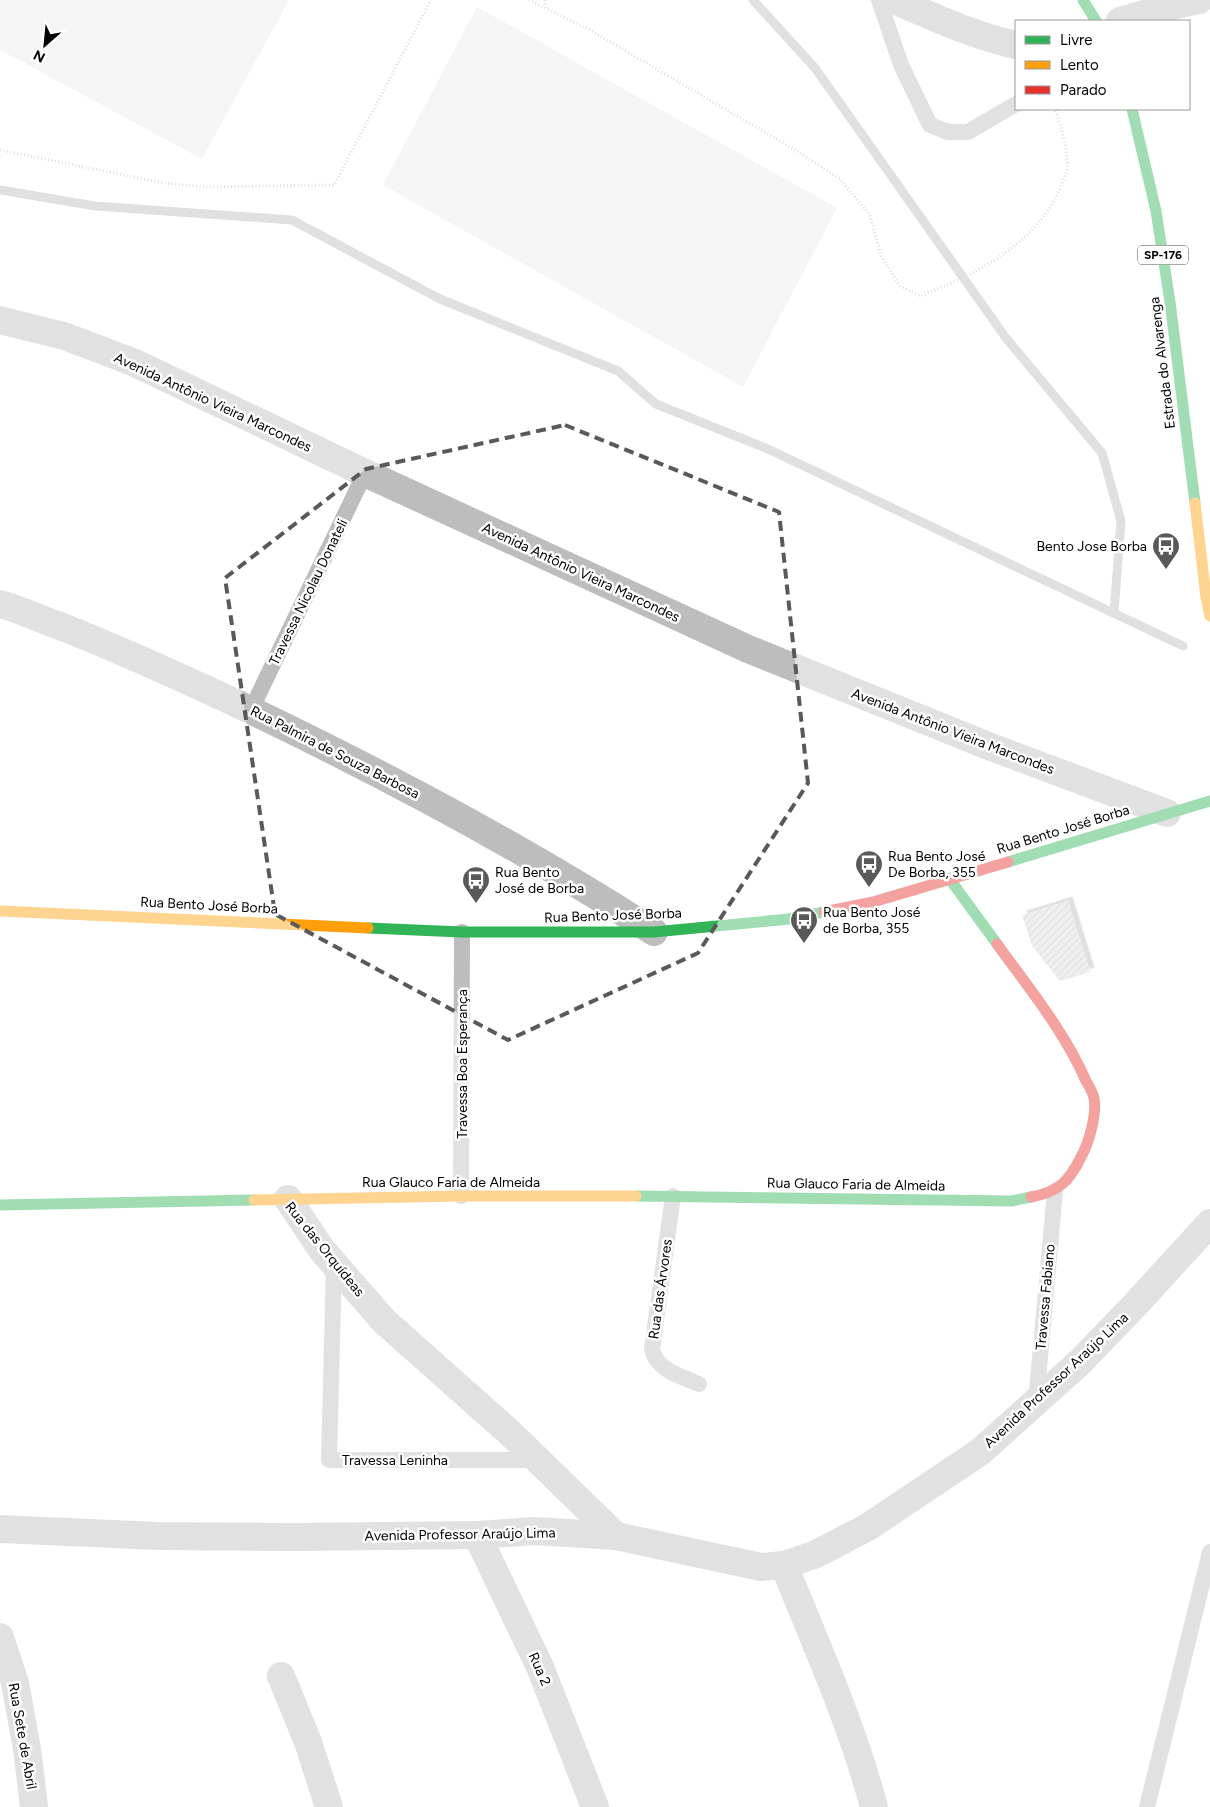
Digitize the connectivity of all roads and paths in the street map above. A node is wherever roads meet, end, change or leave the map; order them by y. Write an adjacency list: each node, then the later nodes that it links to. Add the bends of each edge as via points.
1 (432, 0): 15 (path, via 334,185 206,187 164,183)
2 (529, 0): 8 (path)
3 (545, 0): 8 (path)
4 (879, 0): 12 (lane, via 902,65 930,125 948,132 968,132)
5 (894, 0): 11 (street, via 954,26)
6 (1083, 0): 9 (street)
7 (1199, 0): 10 (street)
8 (546, 8): 13 (path, via 596,34 840,179 870,214 881,256 900,286 920,296 948,285 1010,250 1037,224 1056,198 1067,168)
9 (1095, 20)
10 (1123, 20)
11 (1015, 45)
12 (1015, 105)
13 (1055, 110)
14 (1132, 110): 19 (street, Estrada do Alvarenga / SP-176, via 1159,229)
15 (0, 150)
16 (0, 320): 17 (street, Avenida Antônio Vieira Marcondes, via 64,336 133,362)
17 (364, 473): 20 (lane, Travessa Nicolau Donateli); 22 (street, Avenida Antônio Vieira Marcondes, via 748,649 991,747)
18 (0, 604): 20 (street, Rua Palmira de Souza Barbosa, via 162,668)
19 (1210, 616)
20 (251, 710): 26 (street, Rua Palmira de Souza Barbosa, via 426,798 538,860)
21 (1210, 801): 22 (street, Rua Bento José Borba)
22 (1167, 813): 23 (street, Rua Bento José Borba)
23 (949, 878): 26 (street, Rua Bento José Borba, via 873,902 789,919); 27 (street, via 1045,1011 1080,1066 1094,1098 1092,1128 1084,1152 1074,1172)
24 (0, 911): 25 (street, Rua Bento José Borba)
25 (462, 932): 26 (street, Rua Bento José Borba); 28 (lane, Travessa Boa Esperança)
26 (654, 932)
27 (1055, 1191): 29 (street, Rua Glauco Faria de Almeida, via 1011,1201); 35 (lane, Travessa Fabiano)
28 (461, 1196): 29 (street, Rua Glauco Faria de Almeida); 30 (street, Rua Glauco Faria de Almeida)
29 (673, 1196): 34 (lane, Rua das Árvores, via 652,1349 654,1359 663,1367)
30 (288, 1199): 31 (street, Rua das Orquídeas); 33 (street, Rua das Orquídeas)
31 (0, 1205)
32 (1210, 1223): 35 (street, Avenida Professor Araújo Lima, via 1079,1363)
33 (334, 1264): 36 (street, Rua das Orquídeas, via 384,1321); 36 (lane, Travessa Leninha, via 329,1460)
34 (700, 1384)
35 (1036, 1402): 41 (street, Avenida Professor Araújo Lima, via 980,1452 876,1522 814,1555)
36 (538, 1460): 39 (street, Rua das Orquídeas)
37 (0, 1529): 38 (street, Avenida Professor Araújo Lima, via 158,1536)
38 (477, 1536): 39 (street, Avenida Professor Araújo Lima, via 534,1531); 46 (street, Rua 2, via 540,1667)
39 (616, 1536): 41 (street, Avenida Professor Araújo Lima, via 761,1567)
40 (1210, 1552): 48 (lane)
41 (784, 1566): 47 (street, via 864,1766)
42 (0, 1637): 44 (street, Rua Sete de Abril, via 15,1684)
43 (281, 1676): 45 (street, via 308,1742)
44 (34, 1807)
45 (329, 1807)
46 (595, 1807)
47 (874, 1807)
48 (1147, 1807)

